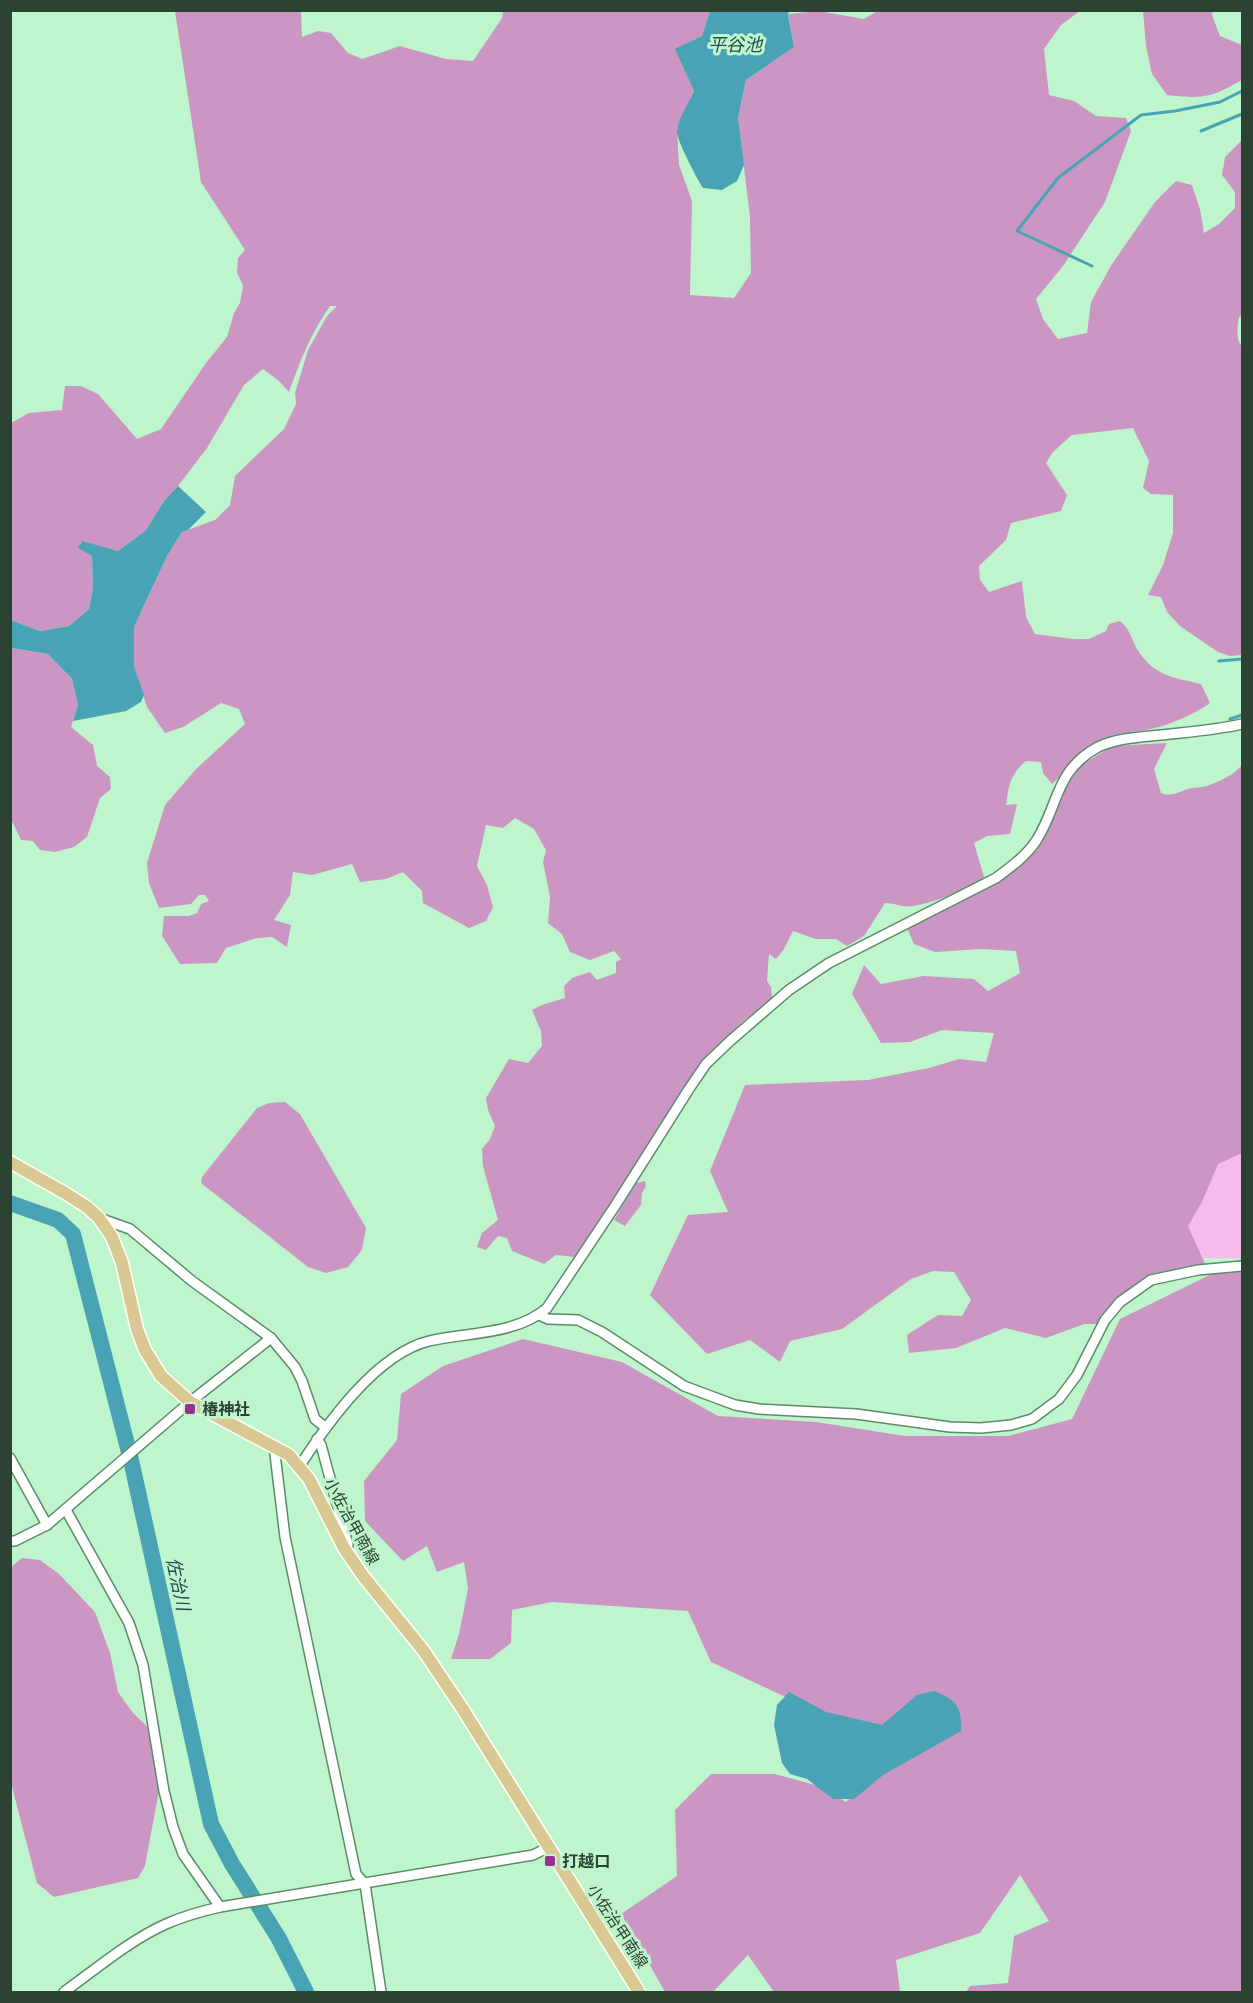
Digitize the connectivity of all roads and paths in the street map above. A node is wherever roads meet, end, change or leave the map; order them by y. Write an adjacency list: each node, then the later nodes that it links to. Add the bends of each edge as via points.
1 (1242, 724): 5 (street, via 1119,740 1097,748 1070,771 1036,841 1012,866 996,878 829,963 789,990 706,1064 567,1280)
2 (10, 1162): 3 (main road, 小佐治甲南線)
3 (99, 1218): 6 (street, via 130,1229); 7 (main road, 小佐治甲南線, via 122,1263 145,1350 160,1377)
4 (1242, 1266): 5 (street, via 1151,1280 1120,1302 1105,1320 1077,1375 1059,1399 1032,1419 981,1428 735,1405 684,1386 578,1320)
5 (539, 1315): 8 (street, via 516,1325 428,1341 398,1354)
6 (270, 1338): 7 (street); 8 (street, via 295,1367 315,1419)
7 (190, 1402): 10 (main road, 小佐治甲南線); 13 (street)
8 (325, 1427): 9 (street)
9 (317, 1439): 12 (street); 16 (street, via 348,1545)
10 (274, 1446): 12 (main road, 小佐治甲南線); 18 (street, via 285,1537 302,1625 356,1874)
11 (10, 1458): 14 (street)
12 (299, 1467): 16 (main road, 小佐治甲南線)
13 (66, 1510): 14 (street); 19 (street, via 129,1623 143,1665 173,1827 183,1854)
14 (47, 1525): 15 (street)
15 (10, 1541)
16 (344, 1548): 17 (main road, 小佐治甲南線, via 423,1650)
17 (548, 1848): 18 (street, via 533,1855); 22 (main road, 小佐治甲南線)
18 (365, 1884): 19 (street); 21 (street)
19 (220, 1907): 20 (street, via 163,1925)
20 (64, 1992)
21 (381, 1992)
22 (639, 1992)

